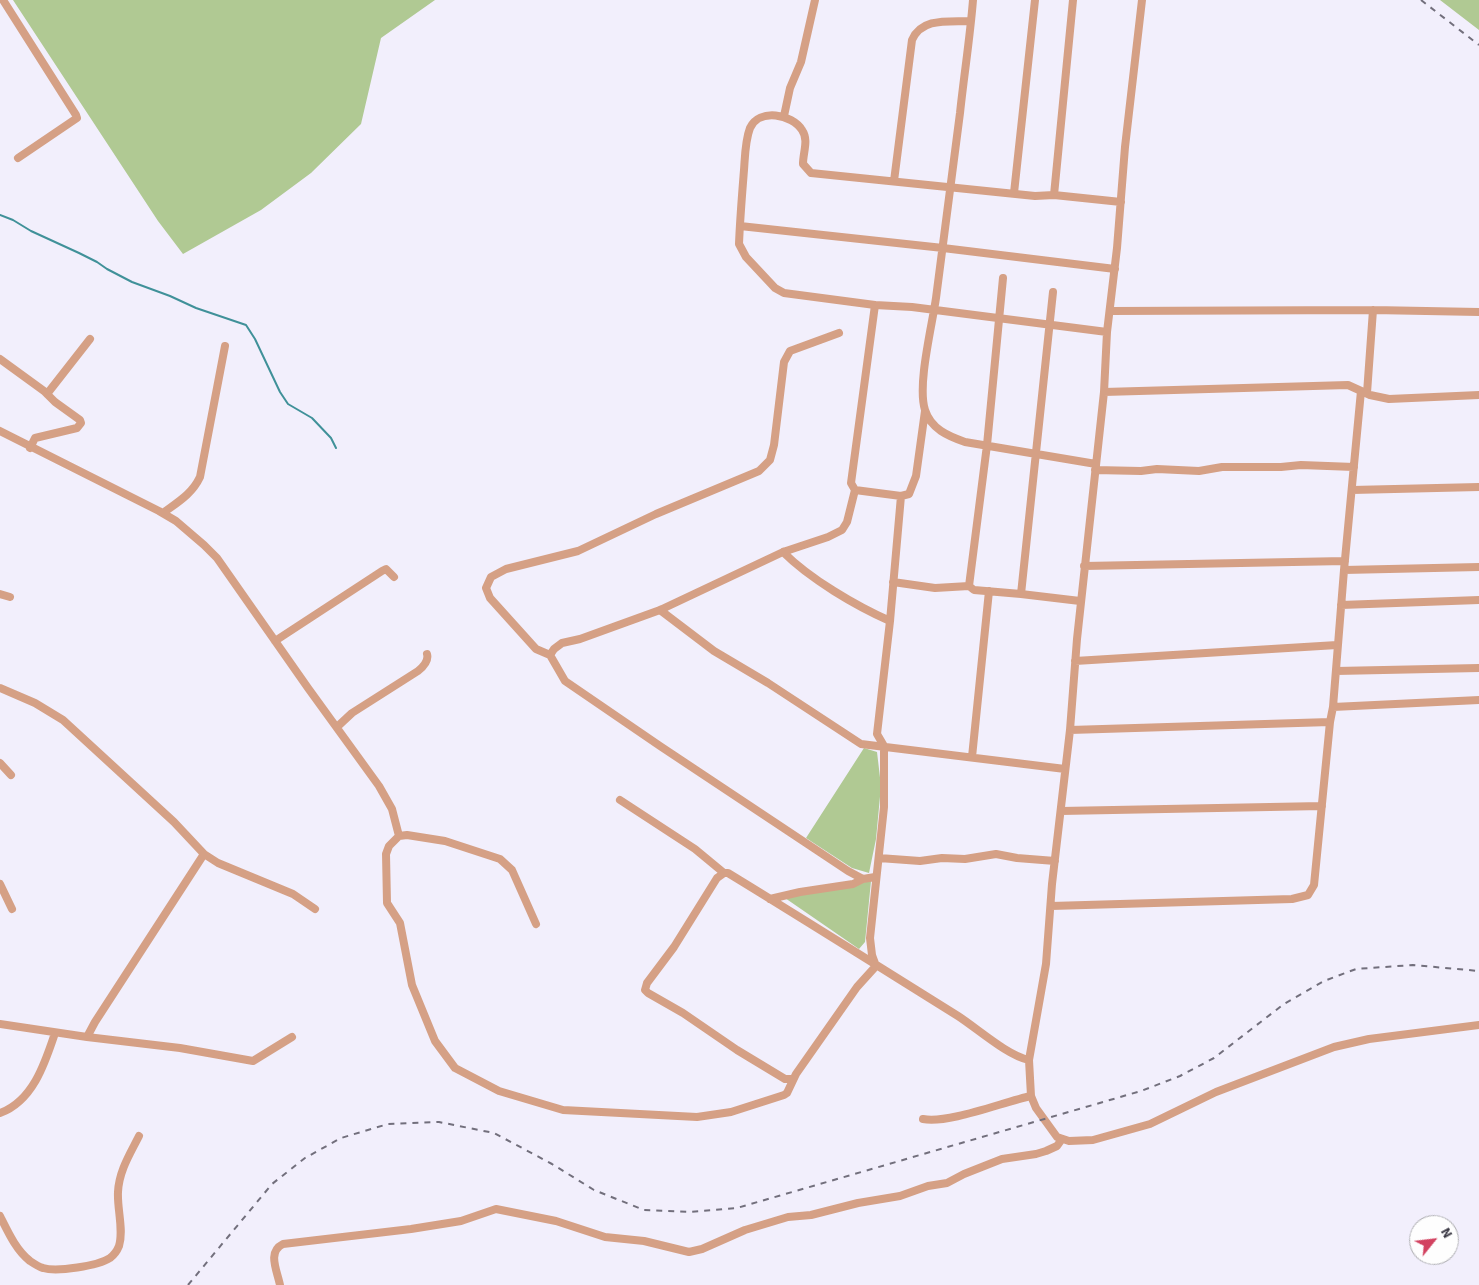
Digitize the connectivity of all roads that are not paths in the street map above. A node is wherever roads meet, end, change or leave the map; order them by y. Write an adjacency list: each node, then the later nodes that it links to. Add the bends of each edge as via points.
1 (3, 0): 9 (street, via 77,118)
2 (815, 0): 8 (street)
3 (973, 0): 7 (street)
4 (1036, 0): 12 (street)
5 (1072, 0): 13 (street)
6 (1142, 0): 14 (street)
7 (971, 21): 10 (street, via 939,22 915,32); 11 (street)
8 (784, 116): 10 (street, via 802,130 805,142 803,164 811,173); 15 (street, via 760,118 750,128)
9 (18, 158)
10 (894, 181): 11 (street)
11 (951, 186): 12 (street); 16 (street)
12 (1014, 193): 13 (street)
13 (1054, 196): 14 (street)
14 (1121, 202): 17 (street)
15 (740, 226): 16 (street); 20 (street, via 741,250 779,291)
16 (943, 248): 17 (street); 21 (street)
17 (1115, 269): 23 (street)
18 (1003, 278): 25 (street)
19 (1053, 292): 26 (street)
20 (875, 305): 21 (street); 44 (street, via 851,483)
21 (934, 310): 25 (street); 36 (street, via 924,387)
22 (1373, 310): 23 (street); 24 (street); 33 (street)
23 (1110, 311): 27 (street)
24 (1479, 312)
25 (999, 319): 26 (street); 38 (street)
26 (1050, 325): 27 (street); 40 (street)
27 (1107, 332): 32 (street)
28 (839, 333): 68 (street, via 790,351 784,362 774,445 770,460 759,471 578,551 506,569 491,577 486,588 490,598 536,649)
29 (90, 339): 34 (street)
30 (225, 346): 47 (street, via 200,477 189,494)
31 (0, 360): 34 (street)
32 (1104, 392): 33 (street, via 1348,385); 41 (street)
33 (1364, 392): 35 (street, via 1389,399); 42 (street)
34 (47, 394): 39 (street, via 81,423 77,428 35,438)
35 (1479, 396)
36 (926, 411): 38 (street, via 942,433 965,442); 46 (street, via 916,476 909,494)
37 (0, 431): 39 (street)
38 (987, 445): 40 (street); 55 (street)
39 (30, 448): 47 (street)
40 (1035, 454): 41 (street); 58 (street)
41 (1095, 467): 42 (street, via 1199,472 1222,467); 50 (street)
42 (1354, 467): 45 (street)
43 (1479, 487): 45 (street)
44 (854, 490): 46 (street); 48 (street, via 842,530)
45 (1352, 490): 49 (street)
46 (901, 496): 54 (street)
47 (163, 513): 65 (street, via 190,532 217,558)
48 (783, 552): 63 (street); 64 (street, via 794,563 864,610)
49 (1345, 561): 50 (street); 52 (street)
50 (1084, 566): 61 (street)
51 (1479, 567): 52 (street)
52 (1344, 570): 62 (street)
53 (394, 576): 65 (street, via 386,569 382,571)
54 (893, 582): 55 (street, via 935,588); 64 (street)
55 (969, 586): 56 (street, via 974,590)
56 (989, 591): 58 (street); 79 (street)
57 (0, 594): 59 (street)
58 (1021, 594): 61 (street)
59 (10, 596)
60 (1479, 600): 62 (street)
61 (1080, 601): 69 (street)
62 (1341, 605): 66 (street)
63 (660, 610): 68 (street, via 562,643); 78 (street, via 714,651 861,744)
64 (890, 621): 78 (street, via 877,734)
65 (275, 641): 76 (street)
66 (1337, 645): 69 (street); 71 (street)
67 (427, 654): 76 (street, via 425,664 418,671 352,713)
68 (550, 655): 92 (street, via 565,681)
69 (1075, 661): 77 (street)
70 (1479, 668): 71 (street)
71 (1336, 671): 74 (street)
72 (0, 688): 87 (street, via 63,720 174,822)
73 (1479, 700): 74 (street)
74 (1333, 707): 75 (street)
75 (1330, 722): 77 (street); 84 (street)
76 (337, 727): 86 (street, via 384,794)
77 (1070, 730): 81 (street)
78 (884, 746): 79 (street); 88 (street, via 884,807)
79 (972, 757): 81 (street)
80 (0, 763): 82 (street)
81 (1065, 769): 85 (street)
82 (11, 775)
83 (620, 800): 90 (street, via 695,849)
84 (1322, 806): 85 (street); 95 (street, via 1314,885 1308,895 1292,899)
85 (1061, 811): 89 (street)
86 (399, 836): 98 (street, via 444,841 500,859 512,870); 106 (street, via 386,854 387,903 400,923 412,985 435,1041 455,1068 499,1091 562,1110 697,1117 732,1112 778,1098 787,1093)
87 (204, 854): 97 (street, via 293,894); 103 (street)
88 (879, 858): 89 (street, via 920,861 996,854); 91 (street)
89 (1055, 861): 95 (street)
90 (724, 873): 94 (street); 106 (street, via 717,878 647,983 646,990 737,1050 786,1079)
91 (876, 877): 92 (street); 99 (street, via 870,938)
92 (862, 879): 94 (street, via 853,884)
93 (0, 884): 96 (street)
94 (770, 899): 99 (street)
95 (1051, 906): 105 (street, via 1046,964)
96 (12, 909)
97 (315, 909)
98 (536, 924)
99 (876, 966): 105 (street, via 1012,1053); 106 (street, via 857,987)
100 (0, 1024): 102 (street)
101 (1479, 1025): 111 (street, via 1369,1039 1334,1047 1216,1092 1150,1124 1093,1140)
102 (55, 1033): 103 (street); 108 (street, via 29,1091 18,1103)
103 (87, 1037): 104 (street, via 253,1061)
104 (292, 1037)
105 (1029, 1060): 107 (street)
106 (793, 1079)
107 (1031, 1096): 109 (street, via 959,1115); 111 (street, via 1052,1132)
108 (0, 1113)
109 (924, 1119)
110 (139, 1136): 112 (street, via 119,1182 119,1245 107,1260 63,1269 41,1268 20,1250)
111 (1062, 1139): 113 (street, via 1057,1146 1046,1151 1002,1159 947,1183 900,1196 788,1217 689,1252 644,1241 605,1237 556,1221 496,1209 444,1224 283,1244 276,1247 274,1253)
112 (0, 1216)
113 (280, 1285)

